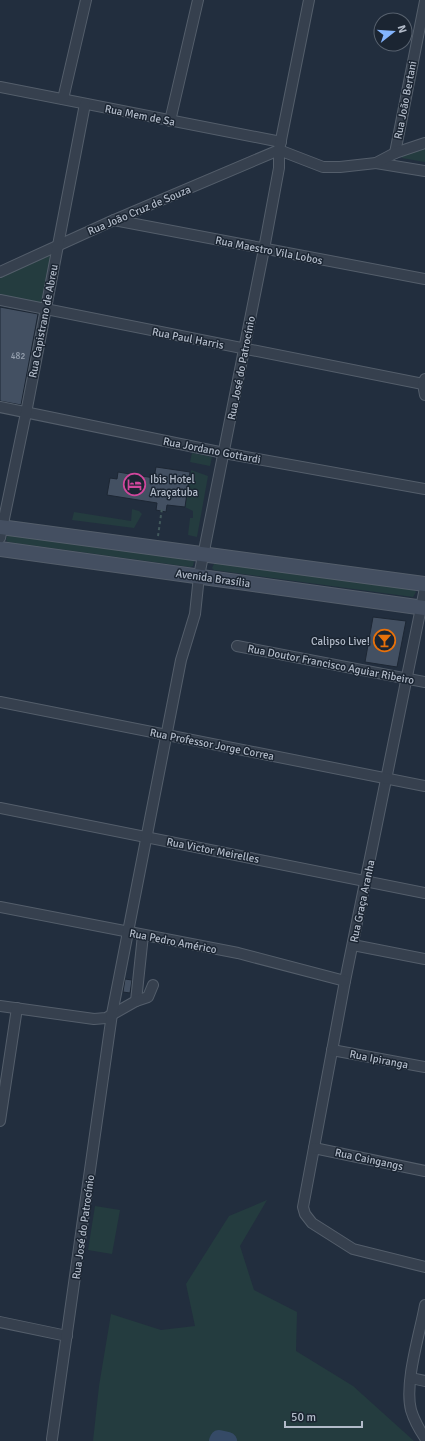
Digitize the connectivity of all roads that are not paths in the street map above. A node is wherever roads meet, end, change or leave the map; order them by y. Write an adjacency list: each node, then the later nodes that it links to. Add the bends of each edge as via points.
1 (86, 0): 6 (street)
2 (198, 0): 8 (street)
3 (309, 0): 10 (street, Rua José do Patrocínio)
4 (425, 1): 11 (street, Rua João Bertani)
5 (0, 87): 6 (street, Rua Mem de Sa)
6 (63, 100): 7 (street, Rua Mem de Sa)
7 (85, 104): 8 (street, Rua Mem de Sa); 15 (street, Rua Capistrano de Abreu)
8 (170, 121): 10 (street, Rua Mem de Sa)
9 (425, 143): 11 (street)
10 (280, 146): 12 (street, Rua Mem de Sa, via 323,167); 14 (street, Rua João Cruz de Souza); 16 (street, Rua José do Patrocínio, via 279,168)
11 (394, 153): 12 (street)
12 (376, 163): 13 (street)
13 (425, 171)
14 (114, 220): 15 (street, Rua João Cruz de Souza); 16 (street, Rua Maestro Vila Lobos)
15 (57, 245): 17 (street, Rua João Cruz de Souza); 20 (street, Rua Capistrano de Abreu)
16 (264, 249): 18 (street, Rua Maestro Vila Lobos); 21 (street, Rua José do Patrocínio)
17 (0, 272)
18 (425, 279)
19 (0, 300): 20 (street, Rua Paul Harris)
20 (46, 309): 21 (street, Rua Paul Harris); 25 (street, Rua Capistrano de Abreu)
21 (245, 349): 22 (street, Rua Paul Harris); 26 (street, Rua José do Patrocínio)
22 (424, 382): 23 (street, Rua Paul Harris)
23 (425, 395)
24 (0, 407): 25 (street, Rua Jordano Gottardi)
25 (26, 412): 26 (street, Rua Jordano Gottardi); 28 (street, Rua Capistrano de Abreu)
26 (224, 453): 27 (street, Rua Jordano Gottardi); 30 (street, Rua José do Patrocínio)
27 (425, 489)
28 (1, 531): 30 (main road, Avenida Brasília)
29 (0, 549): 31 (main road, Avenida Brasília)
30 (204, 554): 31 (street, Rua José do Patrocínio); 32 (main road, Avenida Brasília)
31 (199, 576): 34 (main road, Avenida Brasília); 39 (street, Rua José do Patrocínio, via 195,614 182,654)
32 (425, 584)
33 (425, 588): 34 (street, Rua Graça Aranha)
34 (423, 608): 36 (street, Rua Graça Aranha)
35 (237, 646): 36 (street, Rua Doutor Francisco Aguiar Ribeiro)
36 (407, 678): 37 (street, Rua Doutor Francisco Aguiar Ribeiro); 40 (street, Rua Graça Aranha)
37 (425, 682)
38 (0, 702): 39 (street, Rua Professor Jorge Correa)
39 (166, 735): 40 (street, Rua Professor Jorge Correa); 43 (street, Rua José do Patrocínio)
40 (387, 778): 41 (street, Rua Professor Jorge Correa); 44 (street, Rua Graça Aranha)
41 (425, 786)
42 (0, 808): 43 (street, Rua Victor Meirelles)
43 (147, 837): 44 (street, Rua Victor Meirelles); 47 (street)
44 (366, 881): 45 (street, Rua Victor Meirelles); 49 (street, Rua Graça Aranha)
45 (425, 893)
46 (0, 907): 47 (street, Rua Pedro Américo)
47 (128, 932): 48 (street, Rua Pedro Américo); 51 (street, Rua José do Patrocínio)
48 (143, 935): 52 (street); 53 (street, Rua Pedro Américo, via 238,953)
49 (353, 945): 50 (street); 53 (street, Rua Graça Aranha)
50 (425, 959)
51 (122, 969): 52 (street); 58 (street, Rua José do Patrocínio)
52 (140, 972): 55 (street)
53 (345, 981): 59 (street, Rua Graça Aranha)
54 (153, 985): 55 (street, via 148,997)
55 (136, 1001): 58 (street)
56 (0, 1006): 57 (street)
57 (17, 1008): 58 (street, via 94,1019 106,1018); 61 (street)
58 (112, 1014): 67 (street, Rua José do Patrocínio)
59 (332, 1050): 60 (street, Rua Ipiranga); 62 (street, Rua Graça Aranha)
60 (425, 1068)
61 (0, 1121)
62 (314, 1148): 63 (street, Rua Caingangs); 64 (street, Rua Graça Aranha, via 303,1203 305,1214 312,1223 353,1249)
63 (425, 1171)
64 (425, 1267)
65 (425, 1305): 68 (street)
66 (0, 1322): 67 (street)
67 (67, 1336): 71 (street, Rua José do Patrocínio)
68 (411, 1378): 69 (street); 70 (street, via 411,1409)
69 (425, 1381)
70 (425, 1438)
71 (52, 1439)

